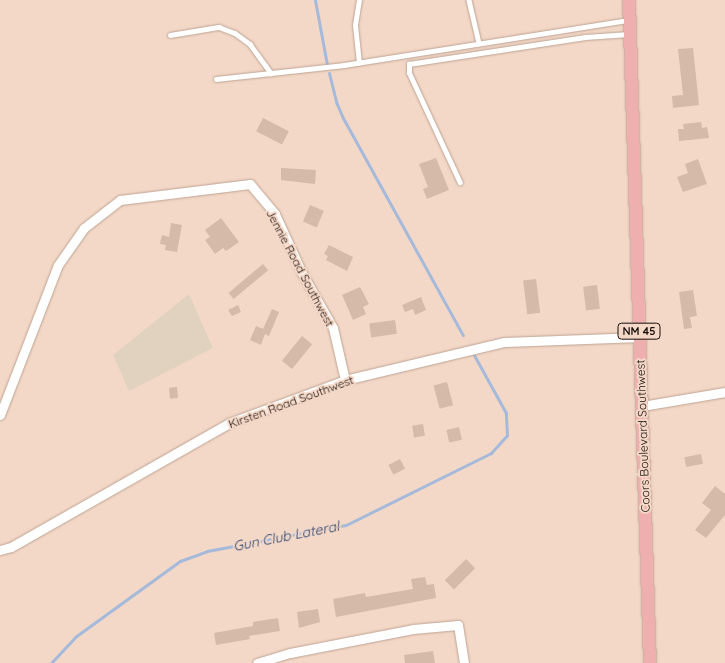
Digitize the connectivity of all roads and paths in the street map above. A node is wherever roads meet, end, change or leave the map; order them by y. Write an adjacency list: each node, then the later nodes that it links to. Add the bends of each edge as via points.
1 (359, 0): 8 (lane, via 355,25)
2 (469, 0): 7 (lane)
3 (629, 0): 4 (main road, Coors Boulevard Southwest / NM 45)
4 (630, 20): 5 (main road, Coors Boulevard Southwest / NM 45); 7 (lane)
5 (630, 34): 11 (lane, via 585,37 409,64 409,73); 12 (main road, Coors Boulevard Southwest / NM 45)
6 (170, 35): 9 (lane, via 219,27 235,33 250,44)
7 (479, 44): 8 (lane)
8 (359, 62): 9 (lane)
9 (271, 73): 10 (lane)
10 (216, 79)
11 (460, 183)
12 (640, 337): 13 (street, Kirsten Road Southwest, via 505,342); 15 (main road, Coors Boulevard Southwest / NM 45)
13 (345, 380): 16 (street, Jennie Road Southwest, via 333,328 302,273 275,214 250,184 120,200 84,228 58,265); 17 (street, Kirsten Road Southwest, via 229,423 11,547)
14 (725, 392): 15 (street)
15 (642, 406): 20 (main road, Coors Boulevard Southwest / NM 45)
16 (0, 415)
17 (0, 550)
18 (257, 663): 19 (street, via 290,653 394,633 458,625)
19 (464, 663)
20 (650, 663)

